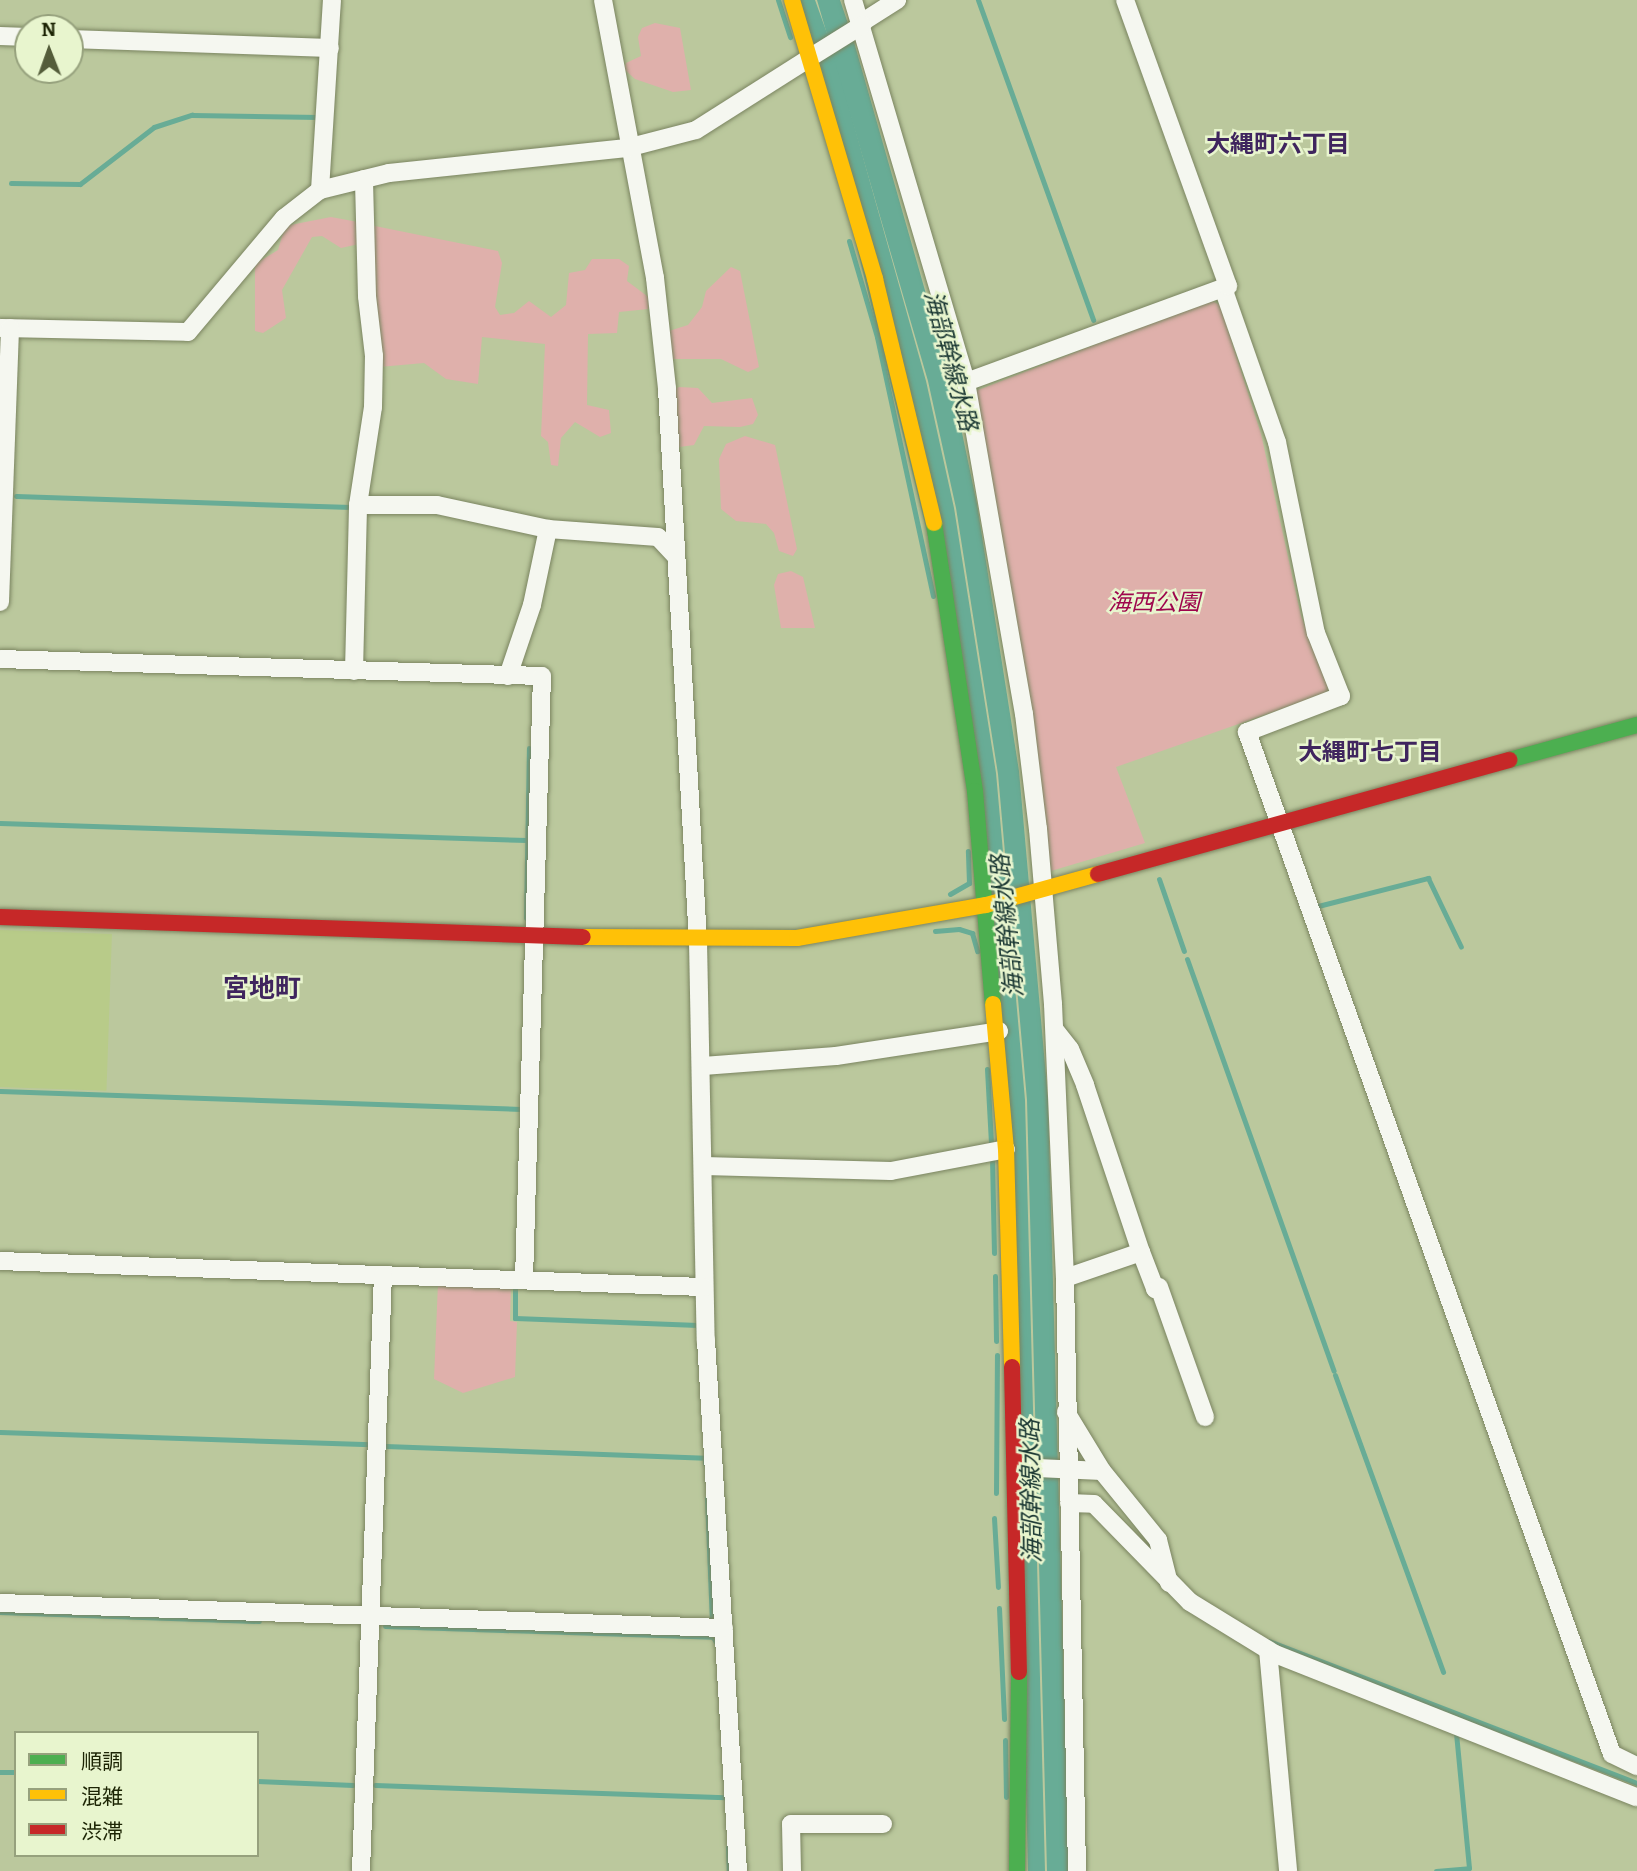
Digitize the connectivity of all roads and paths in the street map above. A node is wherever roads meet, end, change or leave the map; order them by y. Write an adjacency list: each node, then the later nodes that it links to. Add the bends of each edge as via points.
1 (332, 0): 9 (street)
2 (603, 0): 11 (street)
3 (792, 0): 10 (street)
4 (853, 0): 7 (street)
5 (897, 0): 7 (street)
6 (1125, 0): 14 (street, via 1228,286)
7 (859, 26): 10 (street); 16 (street)
8 (84, 39): 9 (street)
9 (330, 48): 13 (street)
10 (812, 56): 11 (street, via 696,130); 29 (street, via 930,495 961,679)
11 (627, 148): 12 (street); 18 (street, via 655,278 667,388)
12 (364, 179): 13 (street); 17 (street, via 366,296 374,356 373,407)
13 (320, 190): 15 (street, via 284,218 188,332)
14 (1223, 288): 16 (street); 27 (street, via 1277,442 1315,633 1341,696 1247,732)
15 (5, 328): 22 (street)
16 (965, 382): 28 (street, via 1024,714)
17 (358, 505): 19 (street, via 438,505); 24 (street)
18 (673, 514): 20 (street); 21 (street)
19 (548, 530): 20 (street); 25 (street, via 532,606)
20 (658, 537): 21 (street)
21 (675, 555): 32 (street)
22 (0, 602)
23 (0, 659): 24 (street)
24 (354, 671): 25 (street)
25 (508, 676): 31 (street, via 542,676)
26 (1637, 725): 27 (street)
27 (1280, 824): 28 (street); 55 (street, via 1612,1755)
28 (1039, 891): 29 (street); 33 (street)
29 (988, 904): 32 (street, via 797,937); 34 (street)
30 (0, 917): 31 (street)
31 (535, 935): 32 (street); 42 (street)
32 (698, 941): 35 (street)
33 (1055, 1030): 38 (street, via 1070,1049 1085,1085); 41 (street)
34 (999, 1031): 35 (street, via 836,1056); 36 (street)
35 (703, 1066): 37 (street)
36 (1006, 1149): 37 (street, via 891,1171); 47 (street)
37 (704, 1166): 43 (street)
38 (1141, 1252): 41 (street); 45 (street, via 1155,1289 1159,1287)
39 (0, 1261): 40 (street)
40 (383, 1275): 42 (street); 52 (street)
41 (1065, 1278): 44 (street)
42 (524, 1280): 43 (street)
43 (704, 1287): 53 (street)
44 (1066, 1412): 46 (street); 48 (street)
45 (1205, 1417)
46 (1064, 1466): 47 (street); 48 (street); 49 (street)
47 (1014, 1467): 60 (street, via 1020,1693)
48 (1102, 1471): 50 (street, via 1158,1540)
49 (1069, 1503): 50 (street, via 1094,1504); 61 (street)
50 (1169, 1583): 54 (street, via 1200,1609)
51 (0, 1603): 52 (street)
52 (370, 1616): 53 (street); 57 (street)
53 (724, 1628): 58 (street)
54 (1268, 1650): 55 (street); 62 (street)
55 (1631, 1779)
56 (883, 1825): 59 (street, via 791,1824)
57 (361, 1871)
58 (738, 1871)
59 (792, 1871)
60 (1017, 1871)
61 (1077, 1871)
62 (1288, 1871)

